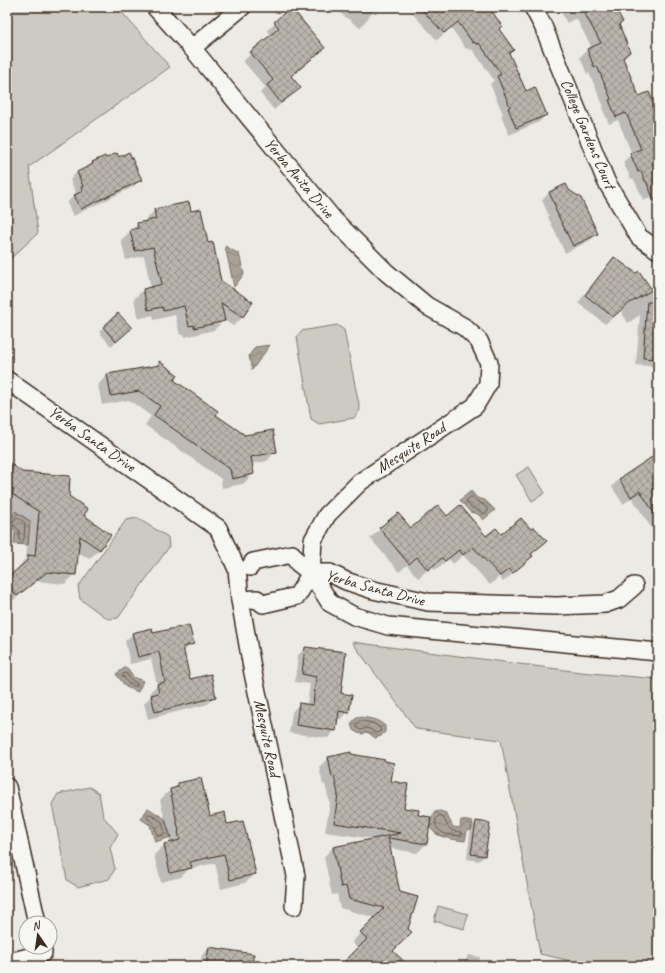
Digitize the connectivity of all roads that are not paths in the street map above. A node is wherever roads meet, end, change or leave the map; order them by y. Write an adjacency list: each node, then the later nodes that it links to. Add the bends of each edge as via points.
1 (155, 7): 4 (street, Yerba Anita Drive)
2 (242, 7): 4 (street)
3 (533, 7): 5 (street, College Gardens Court, via 544,26 606,181 639,237)
4 (192, 48): 6 (street, Yerba Anita Drive, via 333,219 403,287 427,306)
5 (658, 250)
6 (464, 327): 9 (street, Mesquite Road, via 480,341 490,363 488,384 475,406 360,482 327,515 313,540)
7 (7, 380): 8 (street, Yerba Santa Drive, via 218,528)
8 (243, 568): 9 (street, via 253,562 292,554); 11 (street, Mesquite Road)
9 (304, 573): 10 (street, Yerba Santa Drive, via 330,573 373,590 428,602 556,606 605,604 619,598); 11 (street, via 261,593 257,599); 12 (street, Yerba Santa Drive, via 330,602 354,616 388,626)
10 (634, 586)
11 (240, 600): 14 (street, Mesquite Road, via 296,876)
12 (658, 652)
13 (7, 786): 15 (street)
14 (294, 906)
15 (35, 915)
16 (29, 955): 17 (street)
17 (7, 963)

